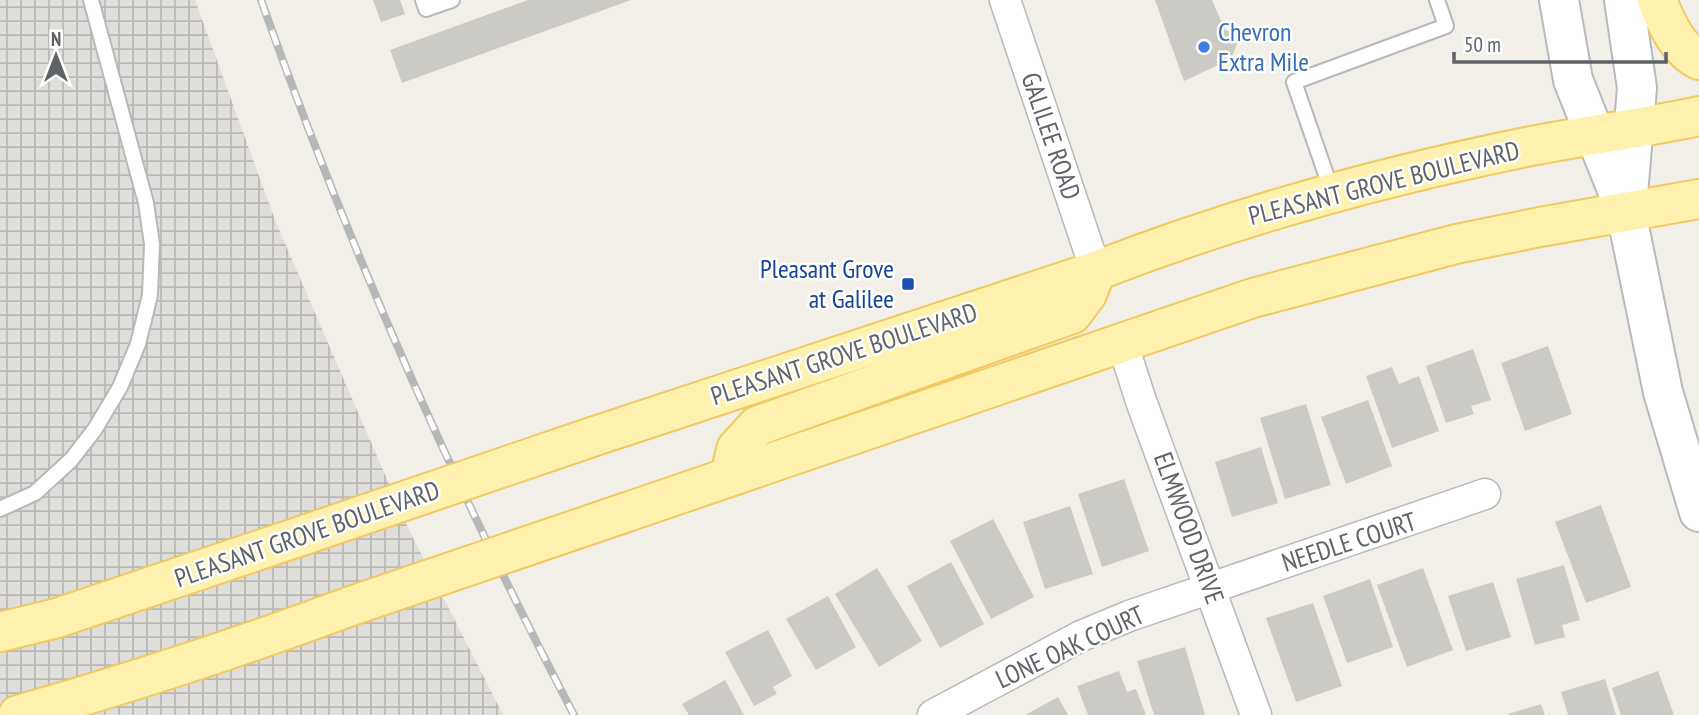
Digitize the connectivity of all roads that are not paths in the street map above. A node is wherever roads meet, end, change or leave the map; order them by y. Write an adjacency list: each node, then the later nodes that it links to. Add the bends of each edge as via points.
1 (91, 0): 20 (lane, via 146,203 152,244 150,295 134,355 94,429 71,460 35,494)
2 (423, 0): 3 (lane, via 426,9)
3 (452, 0)
4 (1005, 0): 16 (street, GALILEE ROAD)
5 (1437, 0): 13 (lane, via 1446,26 1294,82)
6 (1559, 0): 12 (main road, via 1573,80)
7 (1624, 0): 11 (main road, via 1637,88)
8 (1657, 0): 9 (main road, via 1667,24 1691,57)
9 (1699, 60)
10 (1699, 116): 11 (main road, PLEASANT GROVE BOULEVARD)
11 (1634, 128): 12 (main road, PLEASANT GROVE BOULEVARD); 15 (main road)
12 (1595, 135): 13 (main road, PLEASANT GROVE BOULEVARD); 15 (main road)
13 (1332, 192): 16 (main road, PLEASANT GROVE BOULEVARD)
14 (1699, 199): 15 (main road)
15 (1626, 212): 17 (main road, via 1504,234 1356,269); 21 (main road, via 1663,392)
16 (1096, 271): 18 (main road, via 1072,314 757,426 736,449); 23 (main road, PLEASANT GROVE BOULEVARD, bridge, via 57,618)
17 (1122, 342): 18 (main road); 22 (street, ELMWOOD DRIVE)
18 (730, 476): 24 (main road, bridge, via 254,642)
19 (1485, 494): 22 (street, NEEDLE COURT)
20 (0, 509)
21 (1699, 512)
22 (1211, 588): 25 (street, LONE OAK COURT, via 1081,636); 26 (street, ELMWOOD DRIVE)
23 (0, 632)
24 (18, 715)
25 (933, 715)
26 (1256, 715)

